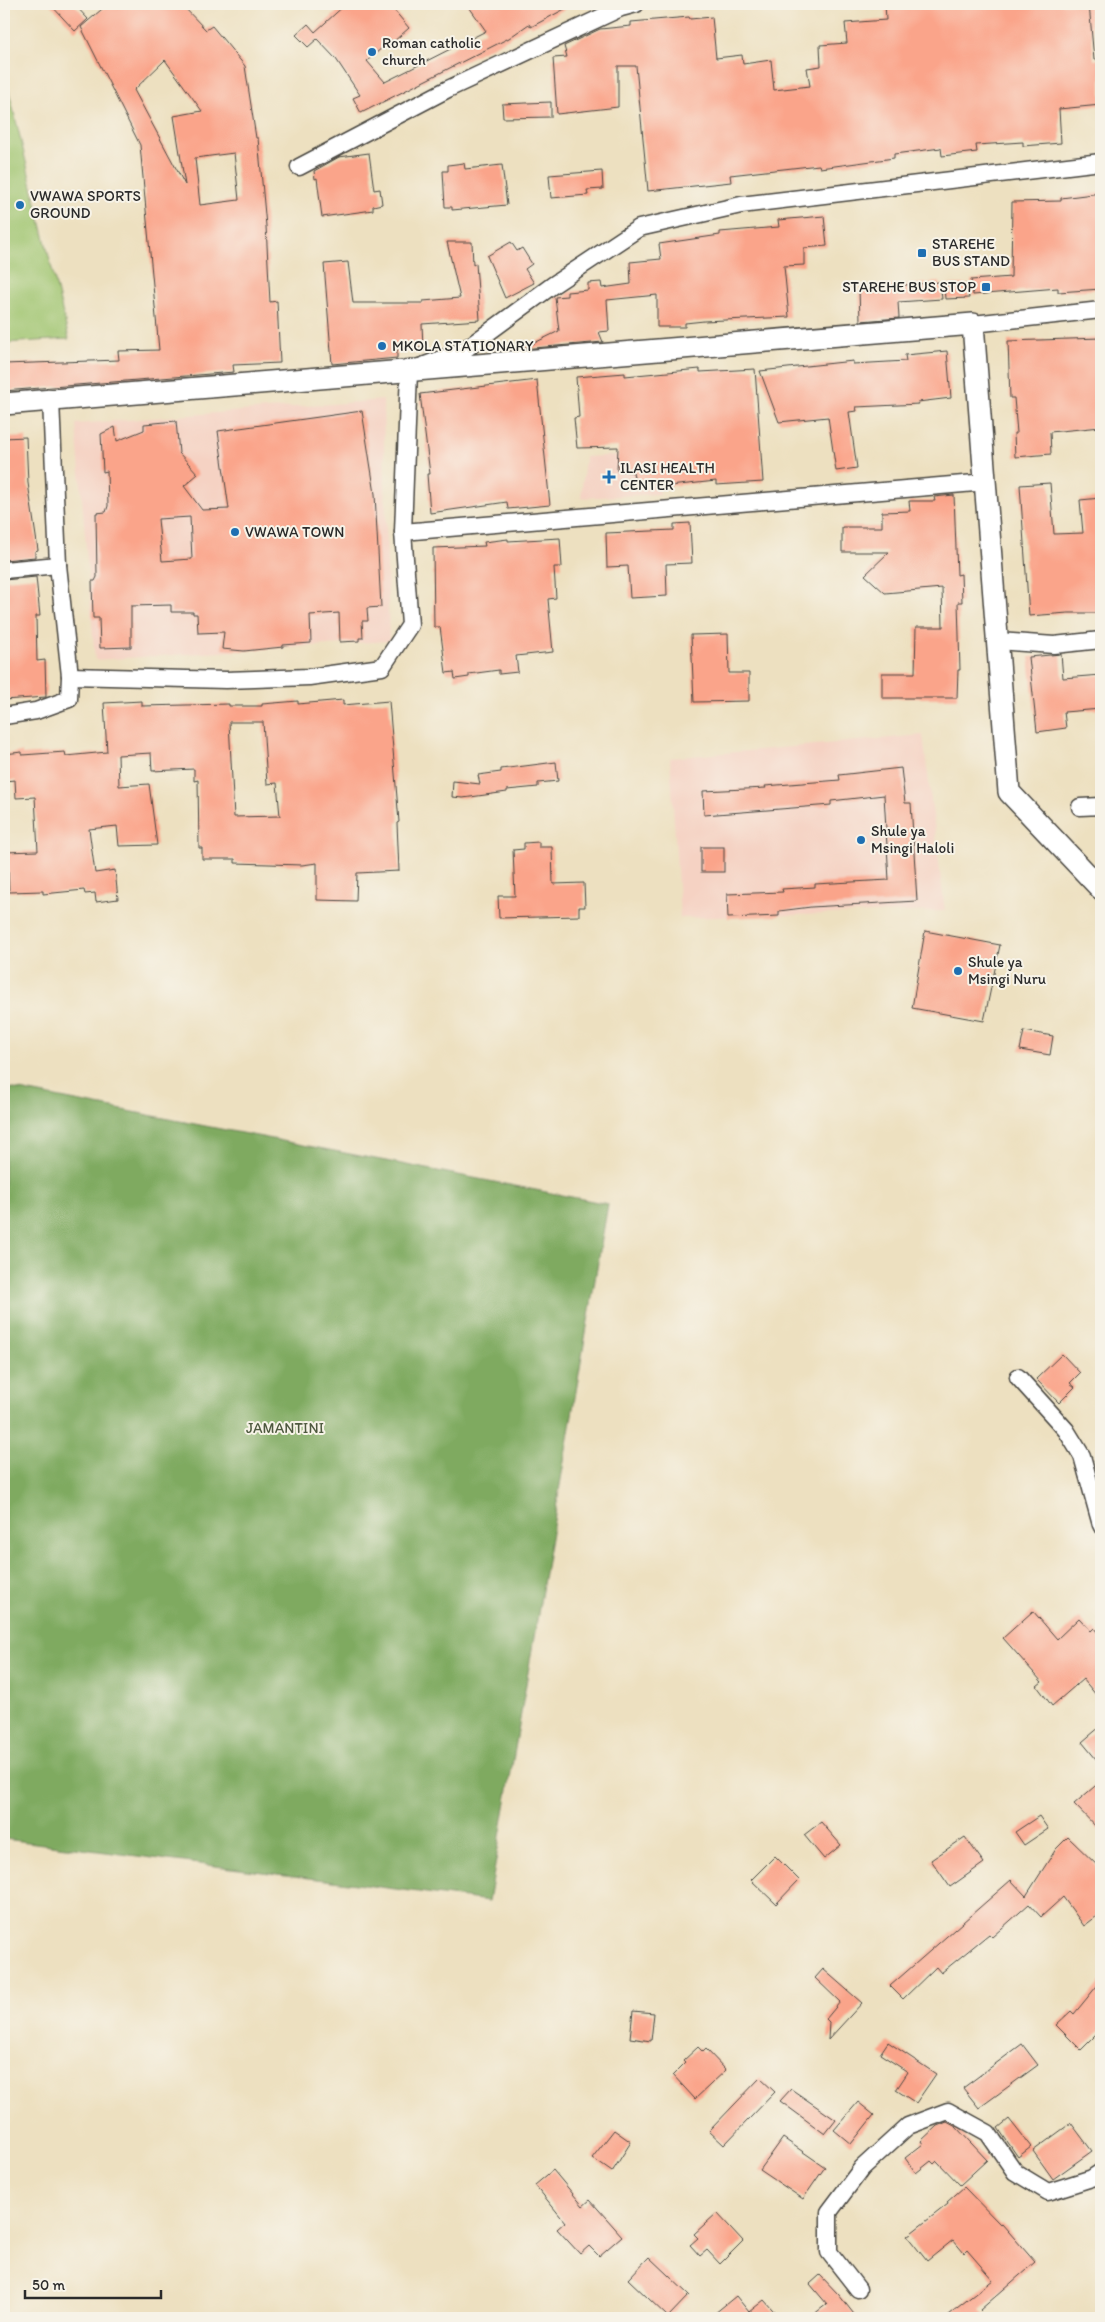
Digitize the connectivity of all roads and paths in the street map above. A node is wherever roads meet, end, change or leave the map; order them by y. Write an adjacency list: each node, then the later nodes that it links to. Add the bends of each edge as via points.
1 (636, 4): 3 (street, via 448,89)
2 (1101, 162): 6 (street, via 741,205 639,228 553,285 463,351)
3 (299, 167)
4 (1101, 310): 5 (street)
5 (973, 324): 6 (street); 9 (street)
6 (409, 372): 7 (street); 10 (street)
7 (51, 400): 8 (street); 11 (street)
8 (4, 404)
9 (987, 482): 10 (street); 14 (street)
10 (403, 532): 15 (street, via 410,625 382,667 309,677 235,680)
11 (58, 564): 12 (street); 15 (street)
12 (4, 570)
13 (1101, 640): 14 (street, via 1054,645)
14 (998, 641): 19 (street, via 1009,792)
15 (70, 676): 16 (street, via 69,699 36,711)
16 (4, 716)
17 (1101, 806): 18 (street)
18 (1080, 807)
19 (1101, 889)
20 (1018, 1378): 21 (street, via 1066,1430 1082,1456)
21 (1101, 1525)
22 (1101, 2172): 23 (street, via 1048,2192 1015,2172 988,2132 948,2111 908,2126 862,2168 829,2212 829,2252)
23 (858, 2289)

